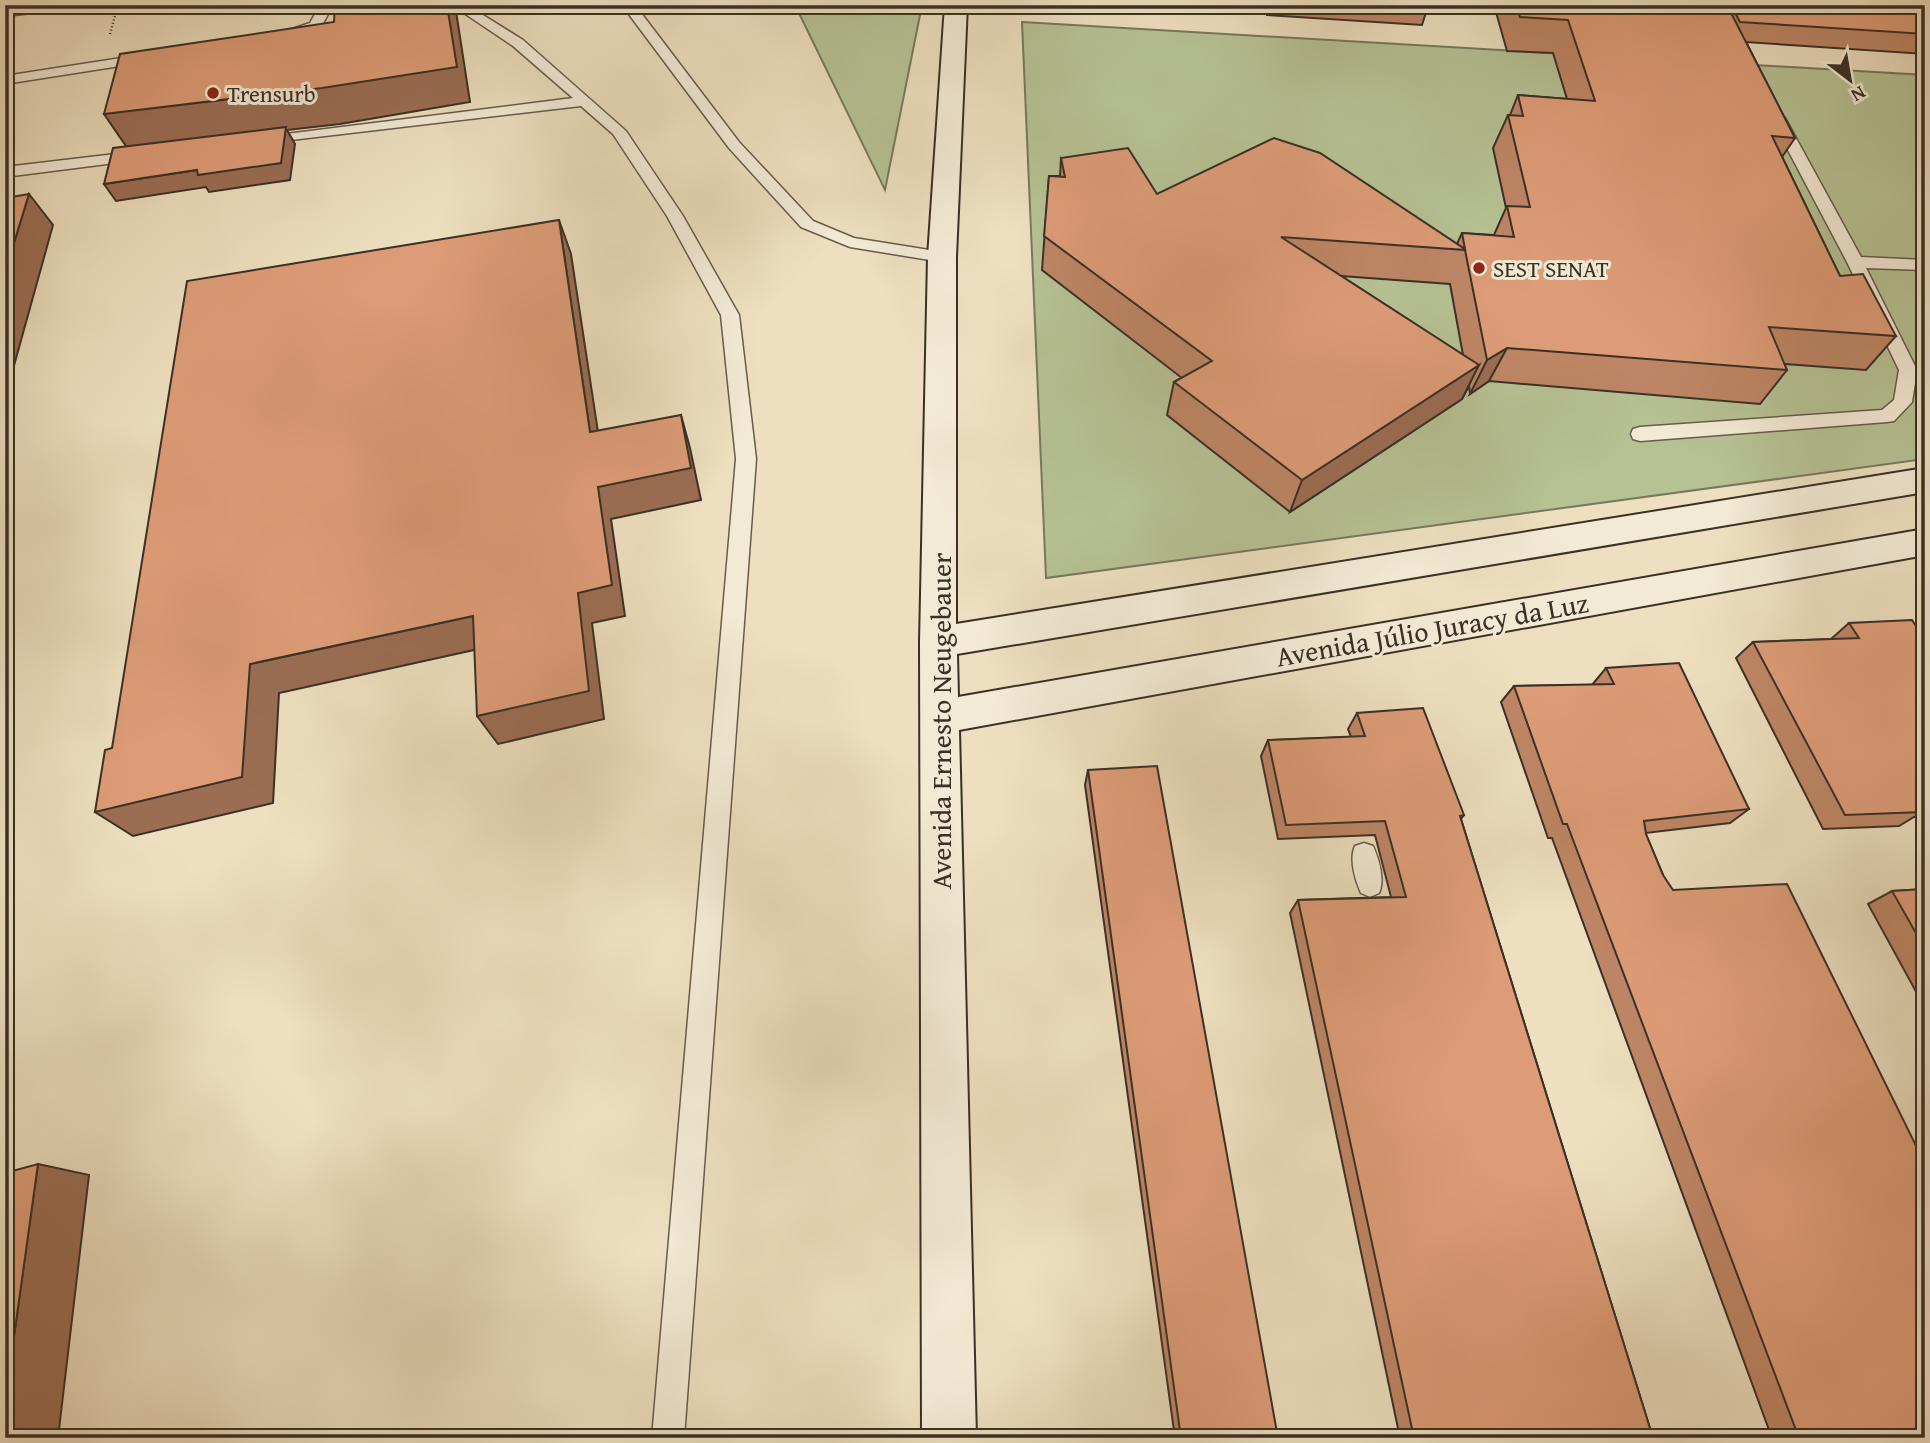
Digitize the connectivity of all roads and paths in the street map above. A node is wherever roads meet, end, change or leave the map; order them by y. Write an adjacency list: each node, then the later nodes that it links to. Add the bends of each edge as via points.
1 (67, 5): 7 (lane)
2 (118, 5): 9 (path)
3 (327, 5): 8 (lane, via 309,30)
4 (458, 5): 12 (lane, via 518,43)
5 (628, 5): 17 (lane, via 734,145 807,225 850,242)
6 (956, 5): 17 (street, Avenida Ernesto Neugebauer)
7 (5, 12)
8 (273, 37)
9 (109, 39)
10 (168, 55): 11 (lane)
11 (5, 80)
12 (585, 101): 14 (lane); 27 (lane, via 619,131 675,216 730,315 746,459)
13 (1770, 104): 18 (lane)
14 (240, 144)
15 (157, 154): 16 (lane)
16 (5, 172)
17 (942, 257): 23 (street, Avenida Ernesto Neugebauer)
18 (1855, 262): 19 (lane); 20 (lane, via 1908,370 1903,402 1887,416)
19 (1925, 265)
20 (1640, 434)
21 (1925, 480): 23 (street)
22 (1925, 542): 24 (street, Avenida Júlio Juracy da Luz)
23 (938, 642): 24 (street, Avenida Ernesto Neugebauer)
24 (939, 716): 28 (street, Avenida Ernesto Neugebauer)
25 (1364, 853): 26 (lane)
26 (1370, 885)
27 (668, 1438)
28 (949, 1438)

